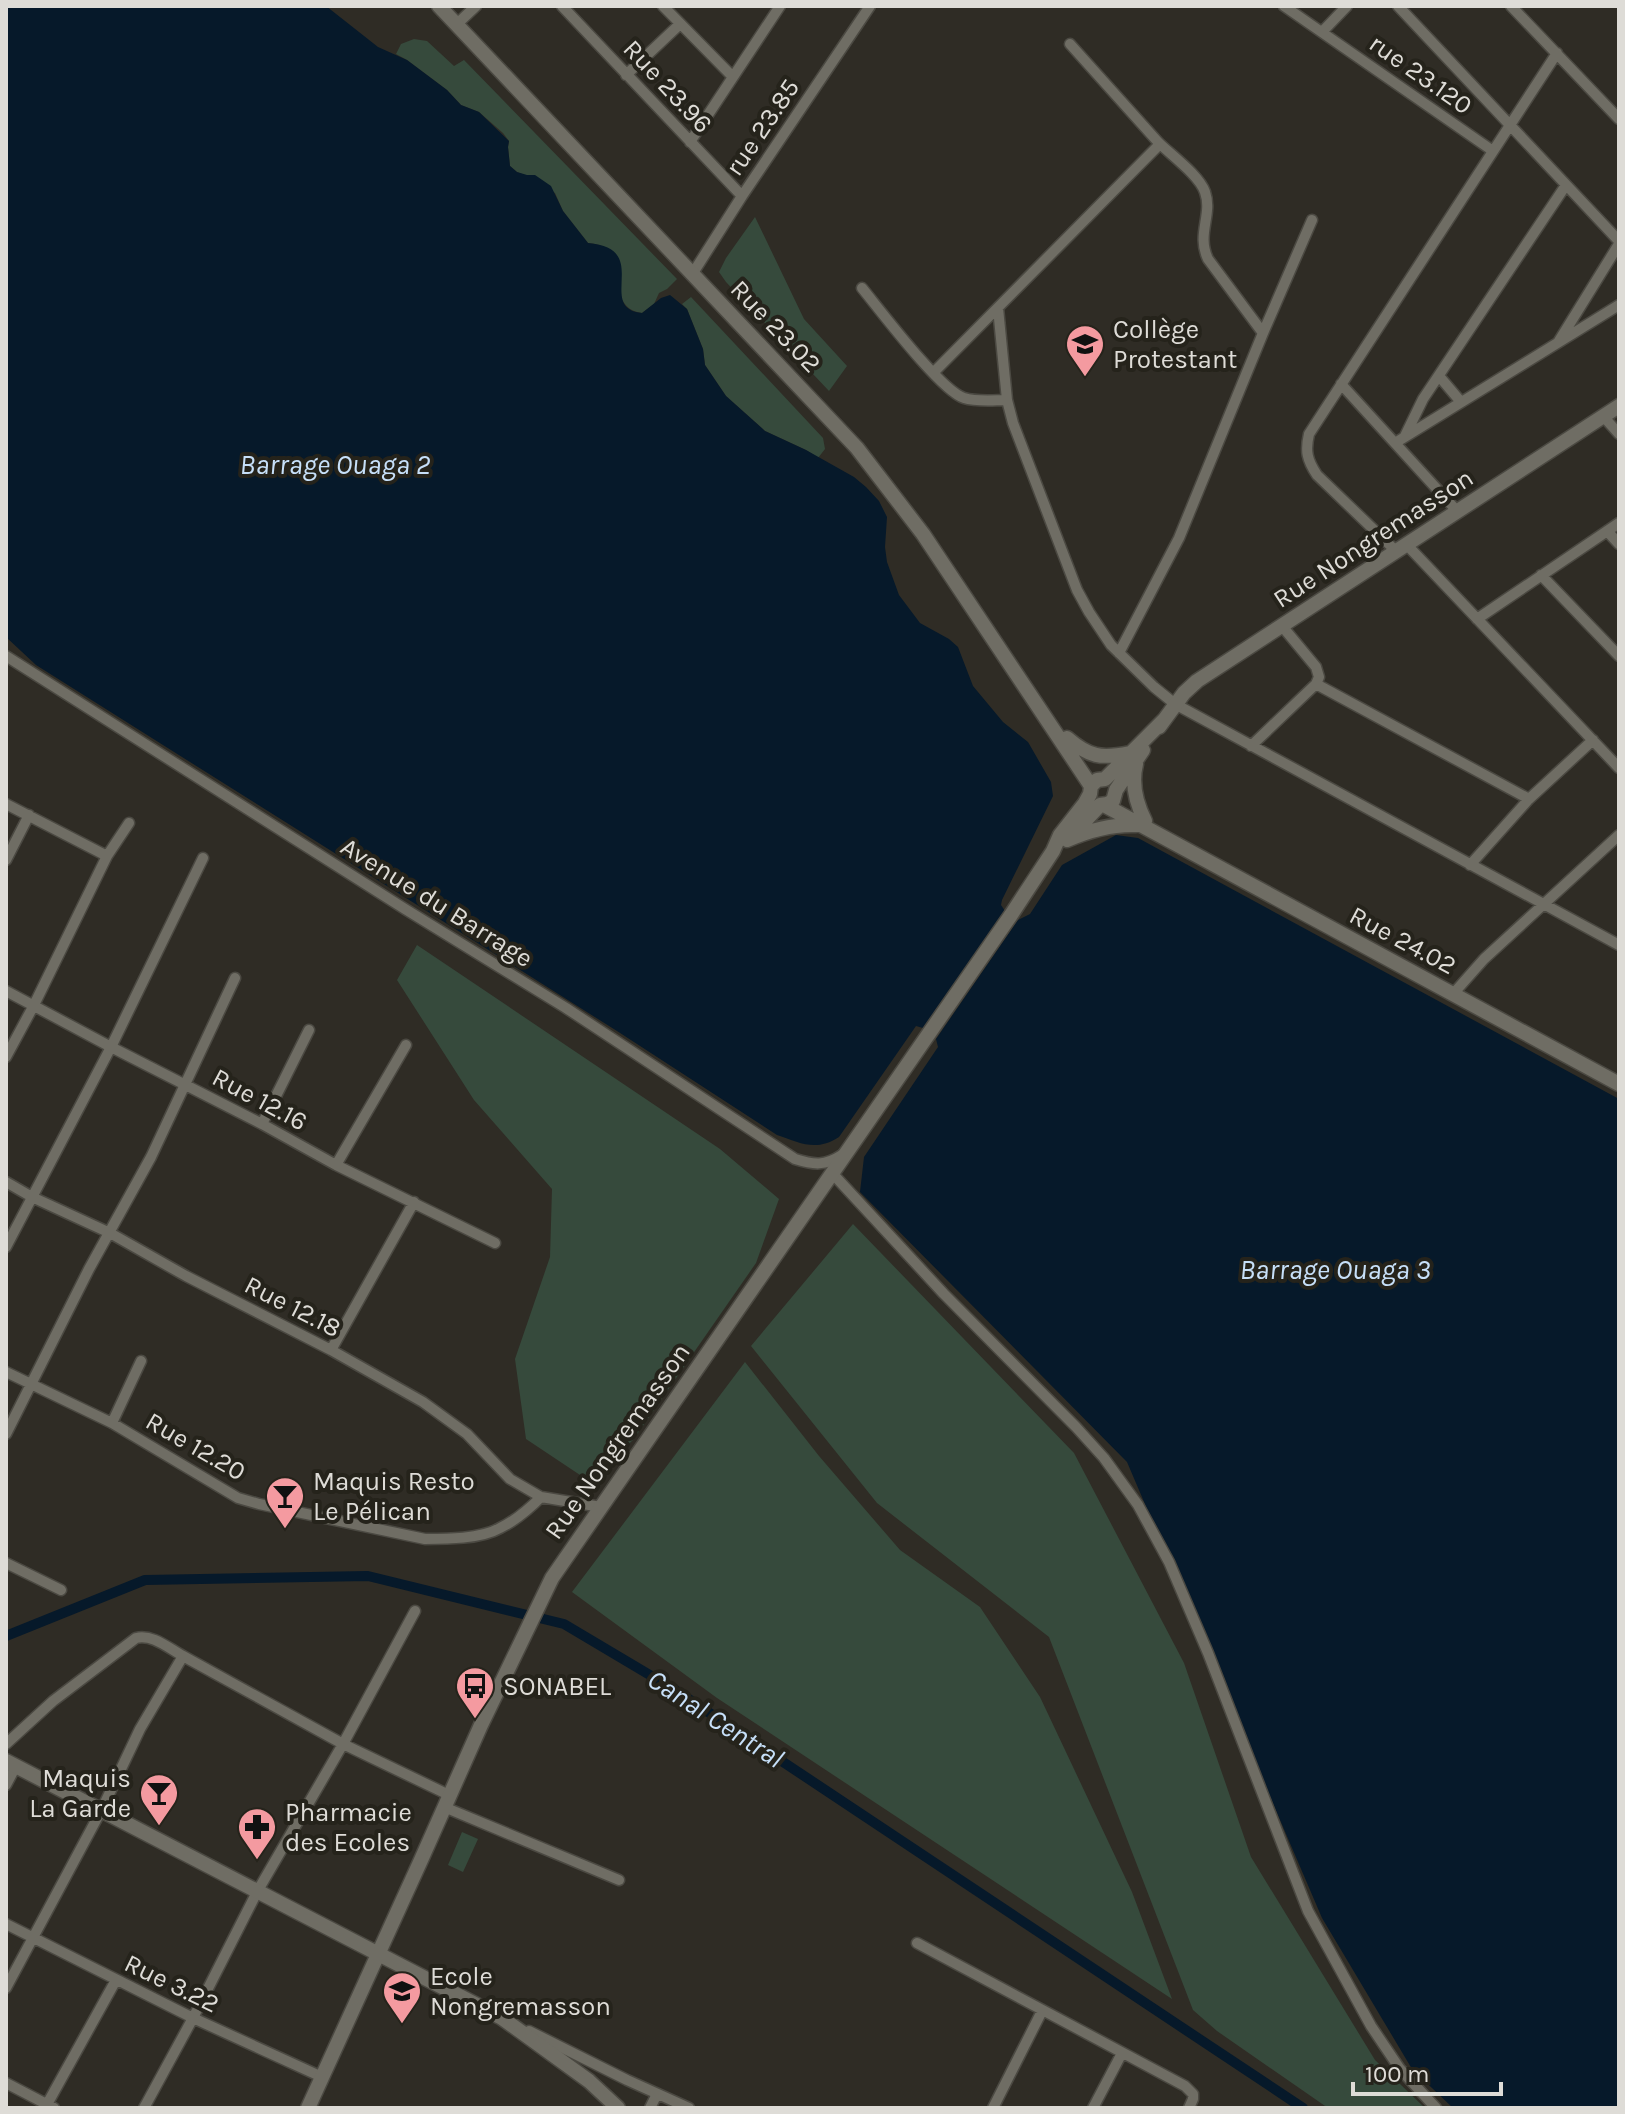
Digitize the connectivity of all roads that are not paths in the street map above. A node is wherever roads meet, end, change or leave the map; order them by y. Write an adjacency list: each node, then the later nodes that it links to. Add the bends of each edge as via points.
1 (439, 6): 11 (street, Rue 23.02)
2 (476, 6): 11 (street)
3 (562, 6): 16 (street, Rue 23.96)
4 (663, 6): 12 (street)
5 (870, 6): 24 (street, rue 23.85)
6 (1284, 6): 13 (street, rue 23.120)
7 (1347, 6): 13 (street)
8 (1398, 6): 19 (street)
9 (1511, 6): 15 (street)
10 (777, 7): 17 (street)
11 (457, 24): 27 (street, Rue 23.02)
12 (680, 24): 16 (street); 17 (street)
13 (1322, 32): 22 (street, rue 23.120)
14 (1070, 44): 21 (street)
15 (1557, 53): 18 (street); 19 (street)
16 (626, 75): 20 (street, Rue 23.96)
17 (732, 76): 20 (street)
18 (1619, 119)
19 (1510, 126): 22 (street); 23 (street)
20 (690, 142): 24 (street, Rue 23.96)
21 (1160, 144): 30 (street); 31 (street, via 1202,185 1207,204 1204,250)
22 (1493, 151): 35 (street)
23 (1566, 185): 26 (street); 34 (street)
24 (742, 196): 27 (street, rue 23.85)
25 (1312, 220): 31 (street)
26 (1619, 242): 32 (street)
27 (693, 273): 55 (street, Rue 23.02, via 880,476)
28 (862, 288): 33 (street)
29 (1619, 305): 32 (street)
30 (998, 308): 33 (street); 36 (street)
31 (1263, 333): 50 (street, via 1179,538)
32 (1558, 342): 37 (street)
33 (933, 373): 36 (street, via 962,398)
34 (1439, 376): 37 (street); 41 (street)
35 (1341, 384): 41 (street); 46 (street, via 1309,434 1308,461 1317,475)
36 (1007, 400): 50 (street, via 1077,590)
37 (1461, 402): 41 (street)
38 (1619, 406): 39 (street, Rue Nongremasson)
39 (1603, 416): 40 (street); 42 (street, Rue Nongremasson)
40 (1619, 434)
41 (1400, 440): 42 (street)
42 (1458, 512): 46 (street, Rue Nongremasson)
43 (1619, 523): 44 (street)
44 (1607, 531): 45 (street); 47 (street)
45 (1619, 544)
46 (1402, 549): 48 (street); 49 (street, Rue Nongremasson)
47 (1541, 575): 48 (street); 52 (street)
48 (1477, 619): 57 (street)
49 (1282, 626): 53 (street, via 1316,667); 54 (street, Rue Nongremasson, via 1197,681)
50 (1119, 653): 54 (street)
51 (6, 656): 87 (street, Avenue du Barrage, via 566,1008 795,1159 821,1165)
52 (1619, 656)
53 (1316, 684): 58 (street); 62 (street)
54 (1175, 704): 58 (street); 59 (street, Rue Nongremasson)
55 (1041, 709): 56 (street, Rue 23.02); 61 (street, Rue 23.02)
56 (1067, 738): 59 (street, via 1099,756); 61 (street, Rue 23.02)
57 (1593, 740): 60 (street); 62 (street)
58 (1251, 746): 73 (street)
59 (1134, 756): 61 (street, Rue Nongremasson); 66 (street)
60 (1619, 768)
61 (1103, 792): 66 (street, Rue 24.02); 68 (street, Rue Nongremasson); 69 (street, Rue Nongremasson, via 1060,835)
62 (1529, 799): 73 (street)
63 (6, 804): 64 (street)
64 (29, 815): 70 (street); 72 (street)
65 (129, 823): 70 (street)
66 (1143, 824): 68 (street, via 1107,826); 78 (street, Rue 24.02)
67 (1619, 835): 74 (street)
68 (1067, 840): 69 (street, Rue Nongremasson)
69 (1053, 851): 87 (street, Rue Nongremasson)
70 (107, 856): 79 (street)
71 (203, 858): 82 (street)
72 (6, 860)
73 (1470, 865): 74 (street)
74 (1543, 905): 75 (street); 78 (street)
75 (1619, 945)
76 (235, 978): 84 (street)
77 (6, 991): 79 (street, Rue 12.16)
78 (1453, 994): 85 (street, Rue 24.02)
79 (34, 1005): 82 (street, Rue 12.16); 83 (street)
80 (309, 1030): 86 (street)
81 (406, 1045): 88 (street)
82 (111, 1047): 84 (street, Rue 12.16); 91 (street)
83 (6, 1057)
84 (185, 1084): 86 (street, Rue 12.16); 93 (street)
85 (1619, 1084)
86 (262, 1124): 88 (street, Rue 12.16)
87 (848, 1152): 89 (street, Rue Nongremasson)
88 (336, 1165): 92 (street, Rue 12.16)
89 (833, 1174): 103 (street, Rue Nongremasson); 138 (street, via 1076,1427 1138,1505 1208,1653 1308,1911 1371,2026)
90 (6, 1182): 91 (street, Rue 12.18)
91 (32, 1197): 93 (street, Rue 12.18); 95 (street)
92 (414, 1202): 94 (street, Rue 12.16); 96 (street)
93 (110, 1233): 96 (street, Rue 12.18); 99 (street)
94 (495, 1243)
95 (6, 1247)
96 (331, 1350): 102 (street, Rue 12.18, via 452,1422 510,1479)
97 (141, 1361): 100 (street)
98 (6, 1372): 99 (street, Rue 12.20)
99 (31, 1385): 100 (street, Rue 12.20); 101 (street)
100 (112, 1423): 102 (street, Rue 12.20, via 238,1498 425,1539 490,1532)
101 (6, 1434)
102 (541, 1497): 103 (street)
103 (601, 1507): 112 (street, Rue Nongremasson, via 541,1598)
104 (6, 1563): 105 (street)
105 (61, 1590)
106 (415, 1611): 109 (street)
107 (183, 1656): 108 (street, via 152,1638 136,1638); 109 (street); 113 (street)
108 (6, 1744)
109 (343, 1744): 112 (street); 115 (street)
110 (11, 1763): 111 (street); 113 (street)
111 (6, 1785)
112 (446, 1801): 114 (street); 119 (street, Rue Nongremasson)
113 (102, 1809): 115 (street); 117 (street)
114 (619, 1880)
115 (257, 1892): 119 (street); 123 (street)
116 (6, 1924): 117 (street, Rue 3.22)
117 (33, 1937): 120 (street, Rue 3.22); 121 (street)
118 (917, 1943): 122 (street)
119 (378, 1953): 124 (street); 126 (street, Rue Nongremasson)
120 (116, 1980): 123 (street, Rue 3.22); 129 (street)
121 (6, 1988)
122 (1042, 2011): 125 (street); 135 (street)
123 (193, 2018): 126 (street, Rue 3.22); 130 (street)
124 (502, 2018): 128 (street); 132 (street)
125 (1122, 2053): 136 (street); 137 (street, via 1191,2090)
126 (322, 2077): 131 (street, Rue Nongremasson)
127 (6, 2083): 129 (street)
128 (657, 2094): 133 (street); 134 (street)
129 (49, 2107)
130 (144, 2108)
131 (308, 2108)
132 (618, 2108)
133 (650, 2108)
134 (689, 2108)
135 (993, 2108)
136 (1093, 2108)
137 (1189, 2108)
138 (1436, 2108)

